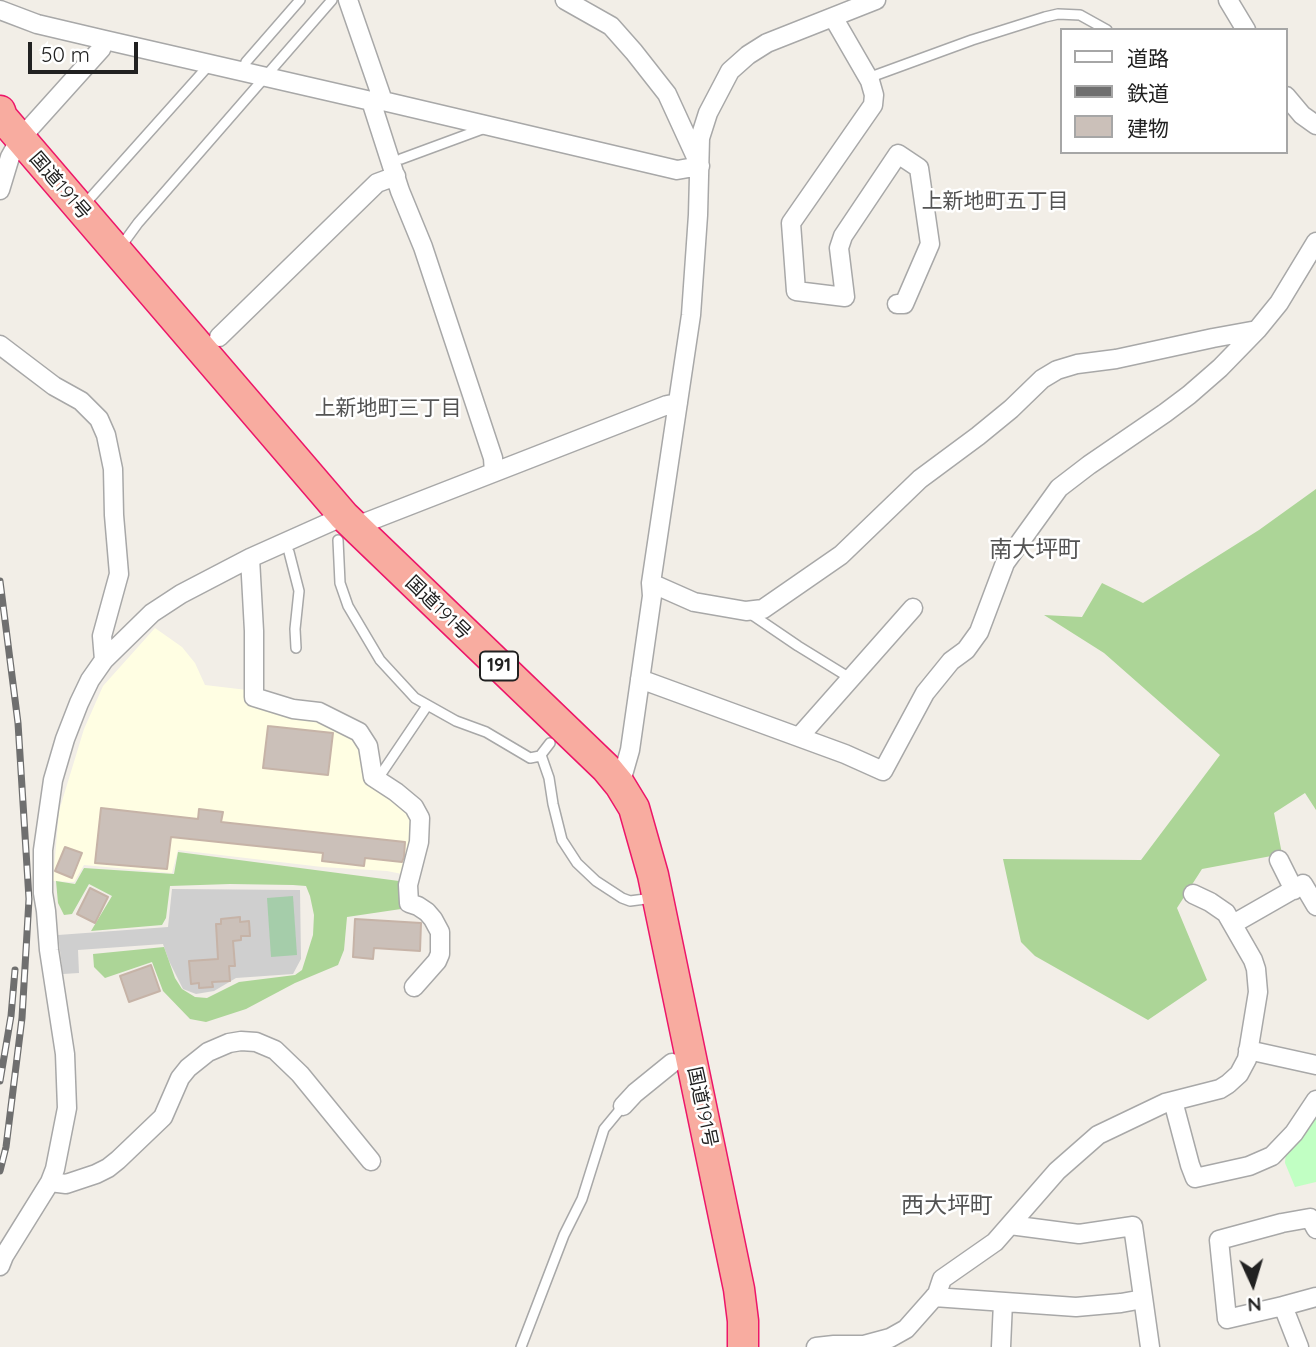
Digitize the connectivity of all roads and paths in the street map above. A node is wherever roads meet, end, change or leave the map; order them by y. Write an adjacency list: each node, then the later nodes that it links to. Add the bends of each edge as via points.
1 (300, 0): 13 (lane)
2 (332, 0): 14 (lane)
3 (348, 0): 17 (street)
4 (565, 0): 22 (street, via 611,26 634,52 667,94)
5 (876, 0): 8 (street)
6 (1228, 0): 10 (street)
7 (0, 10): 11 (street)
8 (833, 17): 15 (street); 22 (street, via 767,43 730,71 708,113)
9 (1103, 28): 15 (lane, via 1080,15 1040,18)
10 (1244, 28)
11 (105, 40): 12 (street); 21 (street)
12 (210, 64): 13 (street); 25 (lane)
13 (243, 71): 14 (street)
14 (264, 76): 17 (street); 27 (lane)
15 (867, 78): 28 (street, via 873,105 791,223 796,291 845,297 839,248 843,236 898,154 919,168 930,244 904,304)
16 (1288, 98): 19 (street)
17 (377, 101): 20 (street); 23 (street)
18 (0, 111): 21 (highway, 国道191号 / 191)
19 (1316, 125)
20 (490, 127): 22 (street, via 677,170); 23 (lane)
21 (20, 139): 24 (street); 25 (highway, 国道191号 / 191)
22 (700, 166): 32 (street, via 691,315)
23 (399, 168): 30 (street, via 377,183); 33 (street)
24 (0, 190)
25 (80, 208): 27 (highway, 国道191号 / 191)
26 (1316, 242): 29 (street)
27 (117, 251): 34 (highway, 国道191号 / 191)
28 (897, 304)
29 (1257, 330): 39 (street, via 1057,370 920,479 841,555 764,609); 45 (street, via 1189,396 1059,488 1005,563 979,632 925,693 883,771)
30 (219, 337)
31 (0, 345): 41 (street, via 81,401 99,419 106,435 113,469 119,574 103,636)
32 (678, 403): 33 (street); 37 (street)
33 (494, 472): 34 (street)
34 (345, 528): 36 (street); 44 (lane, via 340,583 348,606 380,660); 49 (highway, 国道191号 / 191)
35 (289, 552): 40 (lane, via 299,591)
36 (250, 558): 41 (street, via 152,613); 48 (street, via 254,697 319,712 359,732 368,746)
37 (651, 583): 39 (street, via 694,601); 43 (street)
38 (914, 608): 42 (street)
39 (746, 611): 42 (lane)
40 (296, 648)
41 (104, 660): 64 (street, via 90,680 65,739 46,820 43,893 65,1054 67,1108)
42 (850, 678): 45 (street)
43 (640, 679): 45 (street); 49 (street)
44 (427, 706): 47 (lane, via 530,758); 48 (lane)
45 (799, 737)
46 (550, 743): 47 (lane)
47 (541, 755): 53 (lane, via 562,840 577,863 622,898)
48 (377, 780): 56 (street, via 414,807 421,821 408,885 409,903 433,919 440,932 440,954)
49 (620, 785): 53 (highway, 国道191号 / 191, via 634,808)
50 (1279, 860): 51 (street)
51 (1294, 890): 54 (street, via 1303,884); 55 (street)
52 (1193, 894): 55 (street, via 1218,906)
53 (658, 898): 74 (highway, 国道191号 / 191, via 740,1289)
54 (1316, 906)
55 (1233, 924): 57 (street, via 1253,960 1257,978)
56 (414, 987)
57 (1248, 1050): 59 (street); 61 (street, via 1243,1068 1228,1084)
58 (672, 1062): 62 (street)
59 (1316, 1065)
60 (1316, 1100): 61 (street, via 1272,1156 1195,1178)
61 (1173, 1101): 65 (street, via 1098,1135 1057,1171)
62 (623, 1106): 73 (lane, via 604,1129 590,1178)
63 (371, 1161): 64 (street, via 275,1050 242,1041 208,1052 188,1068 163,1116 108,1168 66,1184)
64 (50, 1182): 67 (street)
65 (1010, 1225): 68 (street, via 995,1242 942,1279); 70 (street, via 1079,1234 1133,1226)
66 (1316, 1229): 72 (street, via 1310,1218 1219,1240 1227,1319)
67 (0, 1266)
68 (934, 1297): 71 (street); 75 (street, via 906,1329 890,1338 864,1345)
69 (1316, 1297): 72 (street)
70 (1143, 1299): 71 (street, via 1076,1307); 77 (street)
71 (1003, 1302): 76 (street)
72 (1283, 1306): 78 (street)
73 (521, 1347)
74 (743, 1347)
75 (816, 1347)
76 (1001, 1347)
77 (1150, 1347)
78 (1299, 1347)

